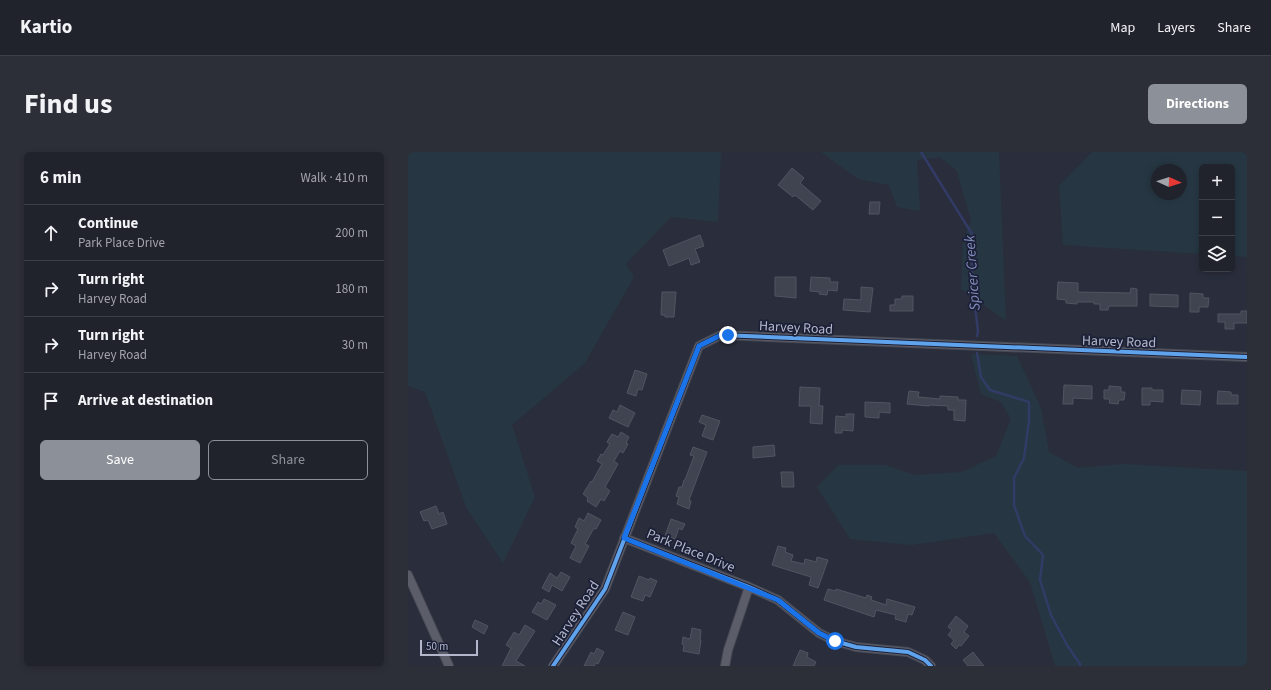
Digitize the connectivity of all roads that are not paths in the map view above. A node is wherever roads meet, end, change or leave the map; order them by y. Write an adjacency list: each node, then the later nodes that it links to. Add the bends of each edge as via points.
1 (1247, 357): 2 (street, Harvey Road, via 721,335 699,346)
2 (624, 538): 4 (street, Park Place Drive); 6 (street, Harvey Road, via 605,589)
3 (408, 575): 5 (street)
4 (749, 587): 7 (street); 8 (street, Park Place Drive, via 778,600 819,633 835,641 856,647 908,652 925,660)
5 (449, 666)
6 (553, 666)
7 (725, 666)
8 (931, 666)

